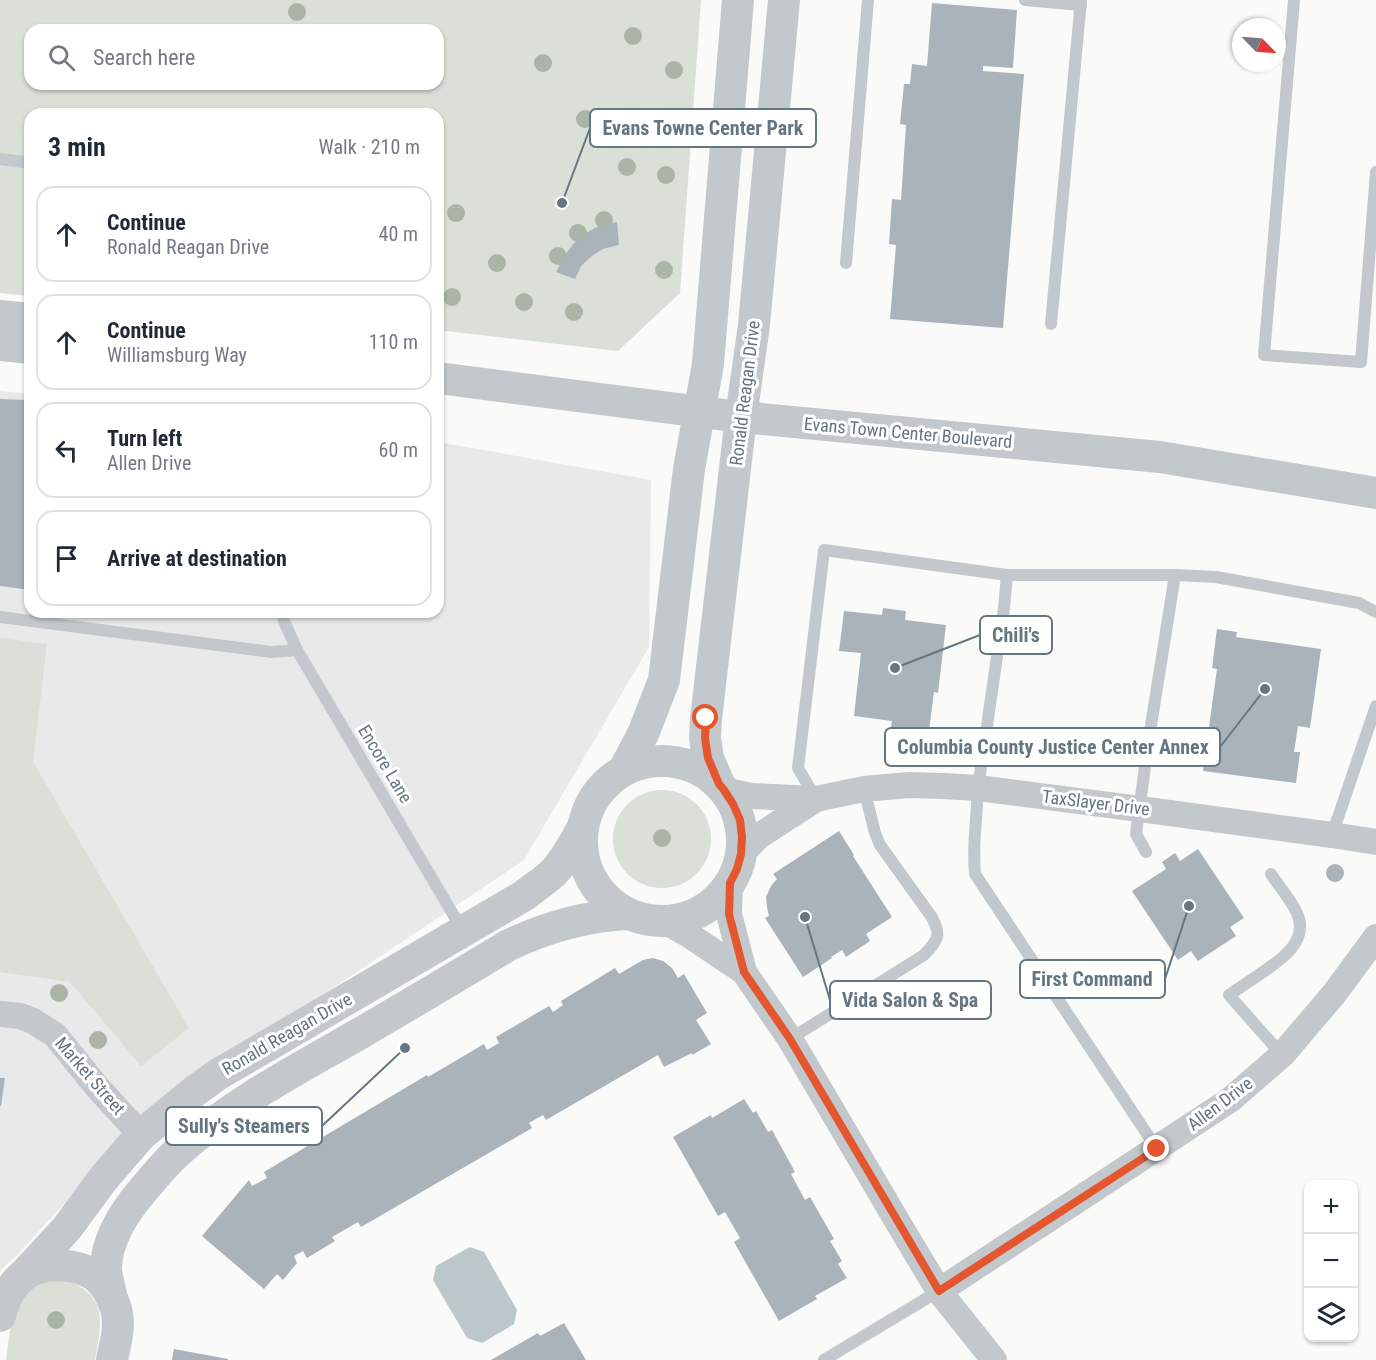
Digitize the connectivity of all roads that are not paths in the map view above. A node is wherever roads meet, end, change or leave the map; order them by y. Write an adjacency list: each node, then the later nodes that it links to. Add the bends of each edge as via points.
1 (738, 0): 17 (street, Ronald Reagan Drive, via 708,364)
2 (784, 0): 18 (street, Ronald Reagan Drive, via 754,325)
3 (868, 0): 10 (lane)
4 (1025, 0): 6 (lane)
5 (1294, 0): 9 (lane, via 1264,355 1361,362)
6 (1081, 3): 13 (lane)
7 (0, 159): 8 (lane)
8 (24, 162)
9 (1376, 172)
10 (846, 263)
11 (0, 316): 12 (street)
12 (24, 318)
13 (1051, 324)
14 (0, 345): 15 (street)
15 (24, 347)
16 (444, 379): 17 (street, Evans Town Center Boulevard)
17 (700, 412): 18 (street, Evans Town Center Boulevard); 27 (street, Ronald Reagan Drive, via 689,469 664,680 643,735)
18 (741, 417): 19 (street, Evans Town Center Boulevard, via 1160,457); 28 (street, Ronald Reagan Drive, via 706,718 708,758)
19 (1376, 493)
20 (1175, 575): 21 (lane); 22 (lane, via 1216,577 1359,603); 32 (lane)
21 (1007, 576): 29 (lane); 31 (lane, via 824,550 798,768)
22 (1376, 612)
23 (0, 617): 25 (lane, via 272,652)
24 (283, 618): 25 (lane, Encore Lane)
25 (297, 650): 42 (lane, Encore Lane)
26 (1376, 706): 34 (lane)
27 (624, 770): 28 (street, Ronald Reagan Drive, via 648,762 674,761 698,769); 33 (street, Ronald Reagan Drive, via 605,785 591,804)
28 (721, 787): 31 (street, TaxSlayer Drive, via 751,796); 37 (street, Ronald Reagan Drive, via 740,820)
29 (978, 788): 30 (street, TaxSlayer Drive, via 909,785); 32 (street, TaxSlayer Drive); 49 (lane, via 975,874)
30 (864, 789): 31 (street, TaxSlayer Drive); 46 (lane, via 880,845 931,916 938,936 924,956)
31 (816, 799): 37 (street, TaxSlayer Drive, via 759,836)
32 (1140, 809): 34 (street, TaxSlayer Drive); 36 (lane, via 1136,834)
33 (583, 827): 40 (street, Ronald Reagan Drive, via 587,868 596,887); 42 (street, Ronald Reagan Drive, via 555,870 540,884)
34 (1332, 835): 35 (street, TaxSlayer Drive)
35 (1376, 842)
36 (1146, 852)
37 (741, 854): 39 (street, Ronald Reagan Drive)
38 (1271, 874): 47 (lane, via 1297,914 1298,938 1281,959 1229,995)
39 (730, 883): 41 (street, Ronald Reagan Drive, via 702,910); 44 (street, via 729,914)
40 (628, 914): 41 (street, Ronald Reagan Drive); 52 (street, Ronald Reagan Drive, via 564,924 509,945 248,1098 202,1131 156,1175 120,1223 112,1238 106,1268)
41 (664, 921): 44 (street)
42 (463, 931): 48 (street, Ronald Reagan Drive, via 217,1076)
43 (1376, 937): 47 (street, Allen Drive)
44 (744, 972): 46 (street)
45 (0, 1014): 48 (street, Market Street, via 20,1016 55,1035)
46 (790, 1039): 51 (street)
47 (1282, 1055): 49 (street, Allen Drive, via 1230,1100)
48 (141, 1135): 50 (street, Ronald Reagan Drive, via 67,1228)
49 (1157, 1149): 51 (street, Allen Drive)
50 (20, 1279): 52 (street, via 34,1270 71,1266 100,1280); 53 (street, Ronald Reagan Drive, via 7,1295)
51 (939, 1291): 55 (lane); 56 (street)
52 (111, 1294): 54 (street, Ronald Reagan Drive, via 118,1331)
53 (0, 1316)
54 (112, 1360)
55 (824, 1360)
56 (994, 1360)

